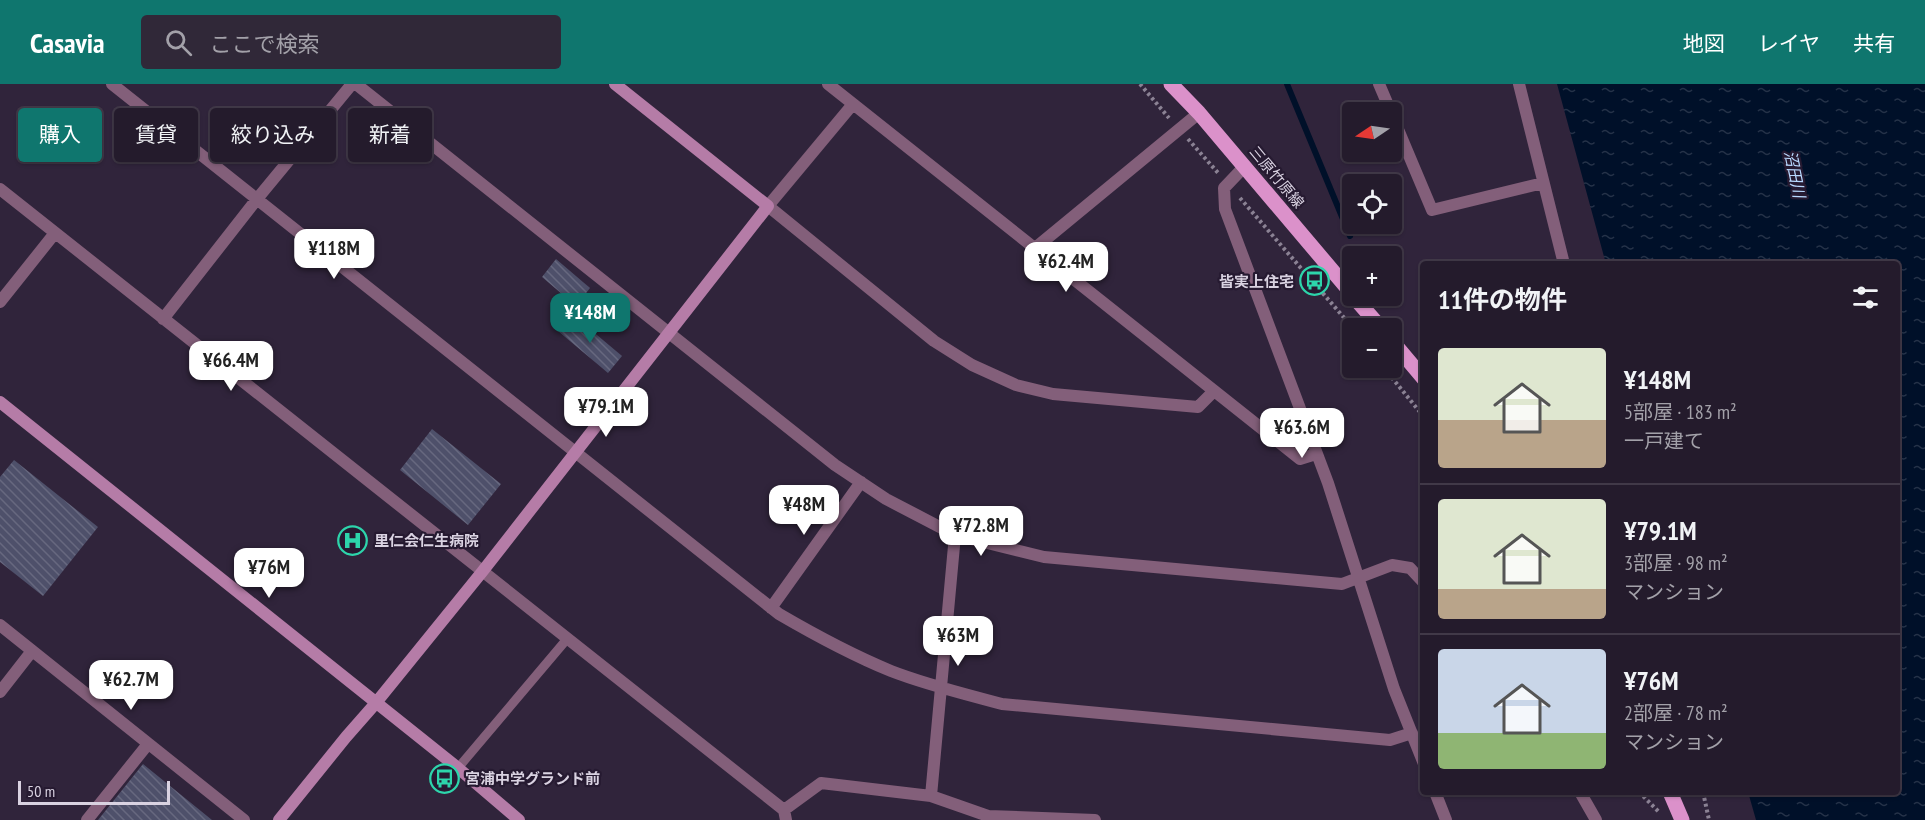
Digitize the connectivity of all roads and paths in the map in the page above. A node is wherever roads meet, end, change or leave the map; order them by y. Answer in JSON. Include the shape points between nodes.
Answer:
{"nodes":[{"id":1,"x":112,"y":84,"type":"edge"},
{"id":2,"x":354,"y":84,"type":"edge"},
{"id":3,"x":615,"y":84,"type":"edge"},
{"id":4,"x":828,"y":84,"type":"edge"},
{"id":5,"x":1140,"y":84,"type":"edge"},
{"id":6,"x":1172,"y":84,"type":"edge"},
{"id":7,"x":1379,"y":84,"type":"edge"},
{"id":8,"x":1519,"y":84,"type":"edge"},
{"id":9,"x":1386,"y":102,"type":"edge"},
{"id":10,"x":853,"y":104,"type":"junction"},
{"id":11,"x":1199,"y":113,"type":"junction"},
{"id":12,"x":1179,"y":129,"type":"junction"},
{"id":13,"x":1402,"y":140,"type":"edge"},
{"id":14,"x":1244,"y":167,"type":"junction"},
{"id":15,"x":1543,"y":183,"type":"junction"},
{"id":16,"x":1228,"y":184,"type":"junction"},
{"id":17,"x":0,"y":189,"type":"edge"},
{"id":18,"x":257,"y":200,"type":"junction"},
{"id":19,"x":768,"y":206,"type":"junction"},
{"id":20,"x":55,"y":233,"type":"junction"},
{"id":21,"x":1034,"y":249,"type":"junction"},
{"id":22,"x":1563,"y":261,"type":"edge"},
{"id":23,"x":1342,"y":282,"type":"edge"},
{"id":24,"x":0,"y":302,"type":"edge"},
{"id":25,"x":1362,"y":306,"type":"edge"},
{"id":26,"x":1344,"y":318,"type":"edge"},
{"id":27,"x":1373,"y":318,"type":"edge"},
{"id":28,"x":163,"y":319,"type":"junction"},
{"id":29,"x":670,"y":333,"type":"junction"},
{"id":30,"x":1402,"y":353,"type":"edge"},
{"id":31,"x":1420,"y":374,"type":"edge"},
{"id":32,"x":1392,"y":378,"type":"edge"},
{"id":33,"x":1214,"y":391,"type":"junction"},
{"id":34,"x":0,"y":402,"type":"edge"},
{"id":35,"x":1420,"y":412,"type":"edge"},
{"id":36,"x":576,"y":453,"type":"junction"},
{"id":37,"x":1316,"y":454,"type":"junction"},
{"id":38,"x":861,"y":482,"type":"junction"},
{"id":39,"x":954,"y":535,"type":"junction"},
{"id":40,"x":482,"y":572,"type":"junction"},
{"id":41,"x":1360,"y":578,"type":"junction"},
{"id":42,"x":1420,"y":579,"type":"edge"},
{"id":43,"x":771,"y":608,"type":"junction"},
{"id":44,"x":0,"y":625,"type":"edge"},
{"id":45,"x":567,"y":639,"type":"junction"},
{"id":46,"x":32,"y":651,"type":"junction"},
{"id":47,"x":941,"y":688,"type":"junction"},
{"id":48,"x":0,"y":692,"type":"edge"},
{"id":49,"x":375,"y":704,"type":"junction"},
{"id":50,"x":1412,"y":733,"type":"junction"},
{"id":51,"x":148,"y":744,"type":"junction"},
{"id":52,"x":1420,"y":754,"type":"edge"},
{"id":53,"x":458,"y":768,"type":"junction"},
{"id":54,"x":1436,"y":795,"type":"edge"},
{"id":55,"x":1582,"y":795,"type":"edge"},
{"id":56,"x":1642,"y":795,"type":"edge"},
{"id":57,"x":1671,"y":795,"type":"edge"},
{"id":58,"x":1704,"y":795,"type":"edge"},
{"id":59,"x":932,"y":796,"type":"junction"},
{"id":60,"x":785,"y":815,"type":"edge"},
{"id":61,"x":87,"y":820,"type":"edge"},
{"id":62,"x":244,"y":820,"type":"edge"},
{"id":63,"x":279,"y":820,"type":"edge"},
{"id":64,"x":519,"y":820,"type":"edge"},
{"id":65,"x":1095,"y":820,"type":"edge"},
{"id":66,"x":1446,"y":820,"type":"edge"},
{"id":67,"x":1596,"y":820,"type":"edge"},
{"id":68,"x":1663,"y":820,"type":"edge"},
{"id":69,"x":1682,"y":820,"type":"edge"},
{"id":70,"x":1709,"y":820,"type":"edge"}],
"edges":[{"from":1,"to":18,"type":"street"},
{"from":2,"to":18,"type":"street"},
{"from":2,"to":29,"type":"street"},
{"from":3,"to":19,"type":"street"},
{"from":4,"to":10,"type":"street"},
{"from":5,"to":12,"type":"path"},
{"from":6,"to":11,"type":"main road","name":"三原竹原線"},
{"from":7,"to":9,"type":"street"},
{"from":8,"to":15,"type":"street"},
{"from":10,"to":19,"type":"street"},
{"from":10,"to":21,"type":"street"},
{"from":11,"to":12,"type":"street"},
{"from":11,"to":14,"type":"main road","name":"三原竹原線"},
{"from":12,"to":16,"type":"path"},
{"from":12,"to":21,"type":"street"},
{"from":13,"to":15,"type":"street","via":[[1432,210]]},
{"from":14,"to":16,"type":"street"},
{"from":14,"to":23,"type":"main road","name":"三原竹原線"},
{"from":15,"to":22,"type":"street"},
{"from":16,"to":26,"type":"path"},
{"from":16,"to":37,"type":"street","via":[[1224,188],[1225,209]]},
{"from":17,"to":20,"type":"street"},
{"from":18,"to":28,"type":"street"},
{"from":18,"to":36,"type":"street"},
{"from":19,"to":29,"type":"street"},
{"from":19,"to":33,"type":"street","via":[[934,341],[972,365],[1016,385],[1053,394],[1198,407]]},
{"from":20,"to":24,"type":"street"},
{"from":20,"to":28,"type":"street"},
{"from":21,"to":33,"type":"street"},
{"from":25,"to":27,"type":"main road","name":"三原竹原線"},
{"from":28,"to":40,"type":"street"},
{"from":29,"to":36,"type":"street"},
{"from":29,"to":38,"type":"street"},
{"from":30,"to":31,"type":"main road"},
{"from":32,"to":35,"type":"path"},
{"from":33,"to":37,"type":"street","via":[[1300,459]]},
{"from":34,"to":49,"type":"street"},
{"from":36,"to":40,"type":"street"},
{"from":36,"to":43,"type":"street"},
{"from":37,"to":41,"type":"street"},
{"from":38,"to":39,"type":"street"},
{"from":38,"to":43,"type":"street"},
{"from":39,"to":41,"type":"street","via":[[1044,556],[1342,584]]},
{"from":39,"to":47,"type":"street"},
{"from":40,"to":45,"type":"street"},
{"from":40,"to":49,"type":"street"},
{"from":41,"to":42,"type":"street","via":[[1392,565],[1410,568]]},
{"from":41,"to":50,"type":"street"},
{"from":43,"to":47,"type":"street","via":[[834,645]]},
{"from":44,"to":46,"type":"street"},
{"from":45,"to":53,"type":"lane"},
{"from":45,"to":60,"type":"street"},
{"from":46,"to":48,"type":"street"},
{"from":46,"to":51,"type":"street"},
{"from":47,"to":50,"type":"street","via":[[1002,704],[1390,740]]},
{"from":47,"to":59,"type":"street"},
{"from":49,"to":53,"type":"street"},
{"from":49,"to":63,"type":"street"},
{"from":50,"to":52,"type":"street"},
{"from":51,"to":61,"type":"street"},
{"from":51,"to":62,"type":"street"},
{"from":53,"to":64,"type":"street"},
{"from":54,"to":66,"type":"street"},
{"from":55,"to":67,"type":"street"},
{"from":56,"to":68,"type":"path"},
{"from":57,"to":69,"type":"main road"},
{"from":58,"to":70,"type":"path"},
{"from":59,"to":60,"type":"street","via":[[821,783]]},
{"from":59,"to":65,"type":"street","via":[[988,816]]}]}
